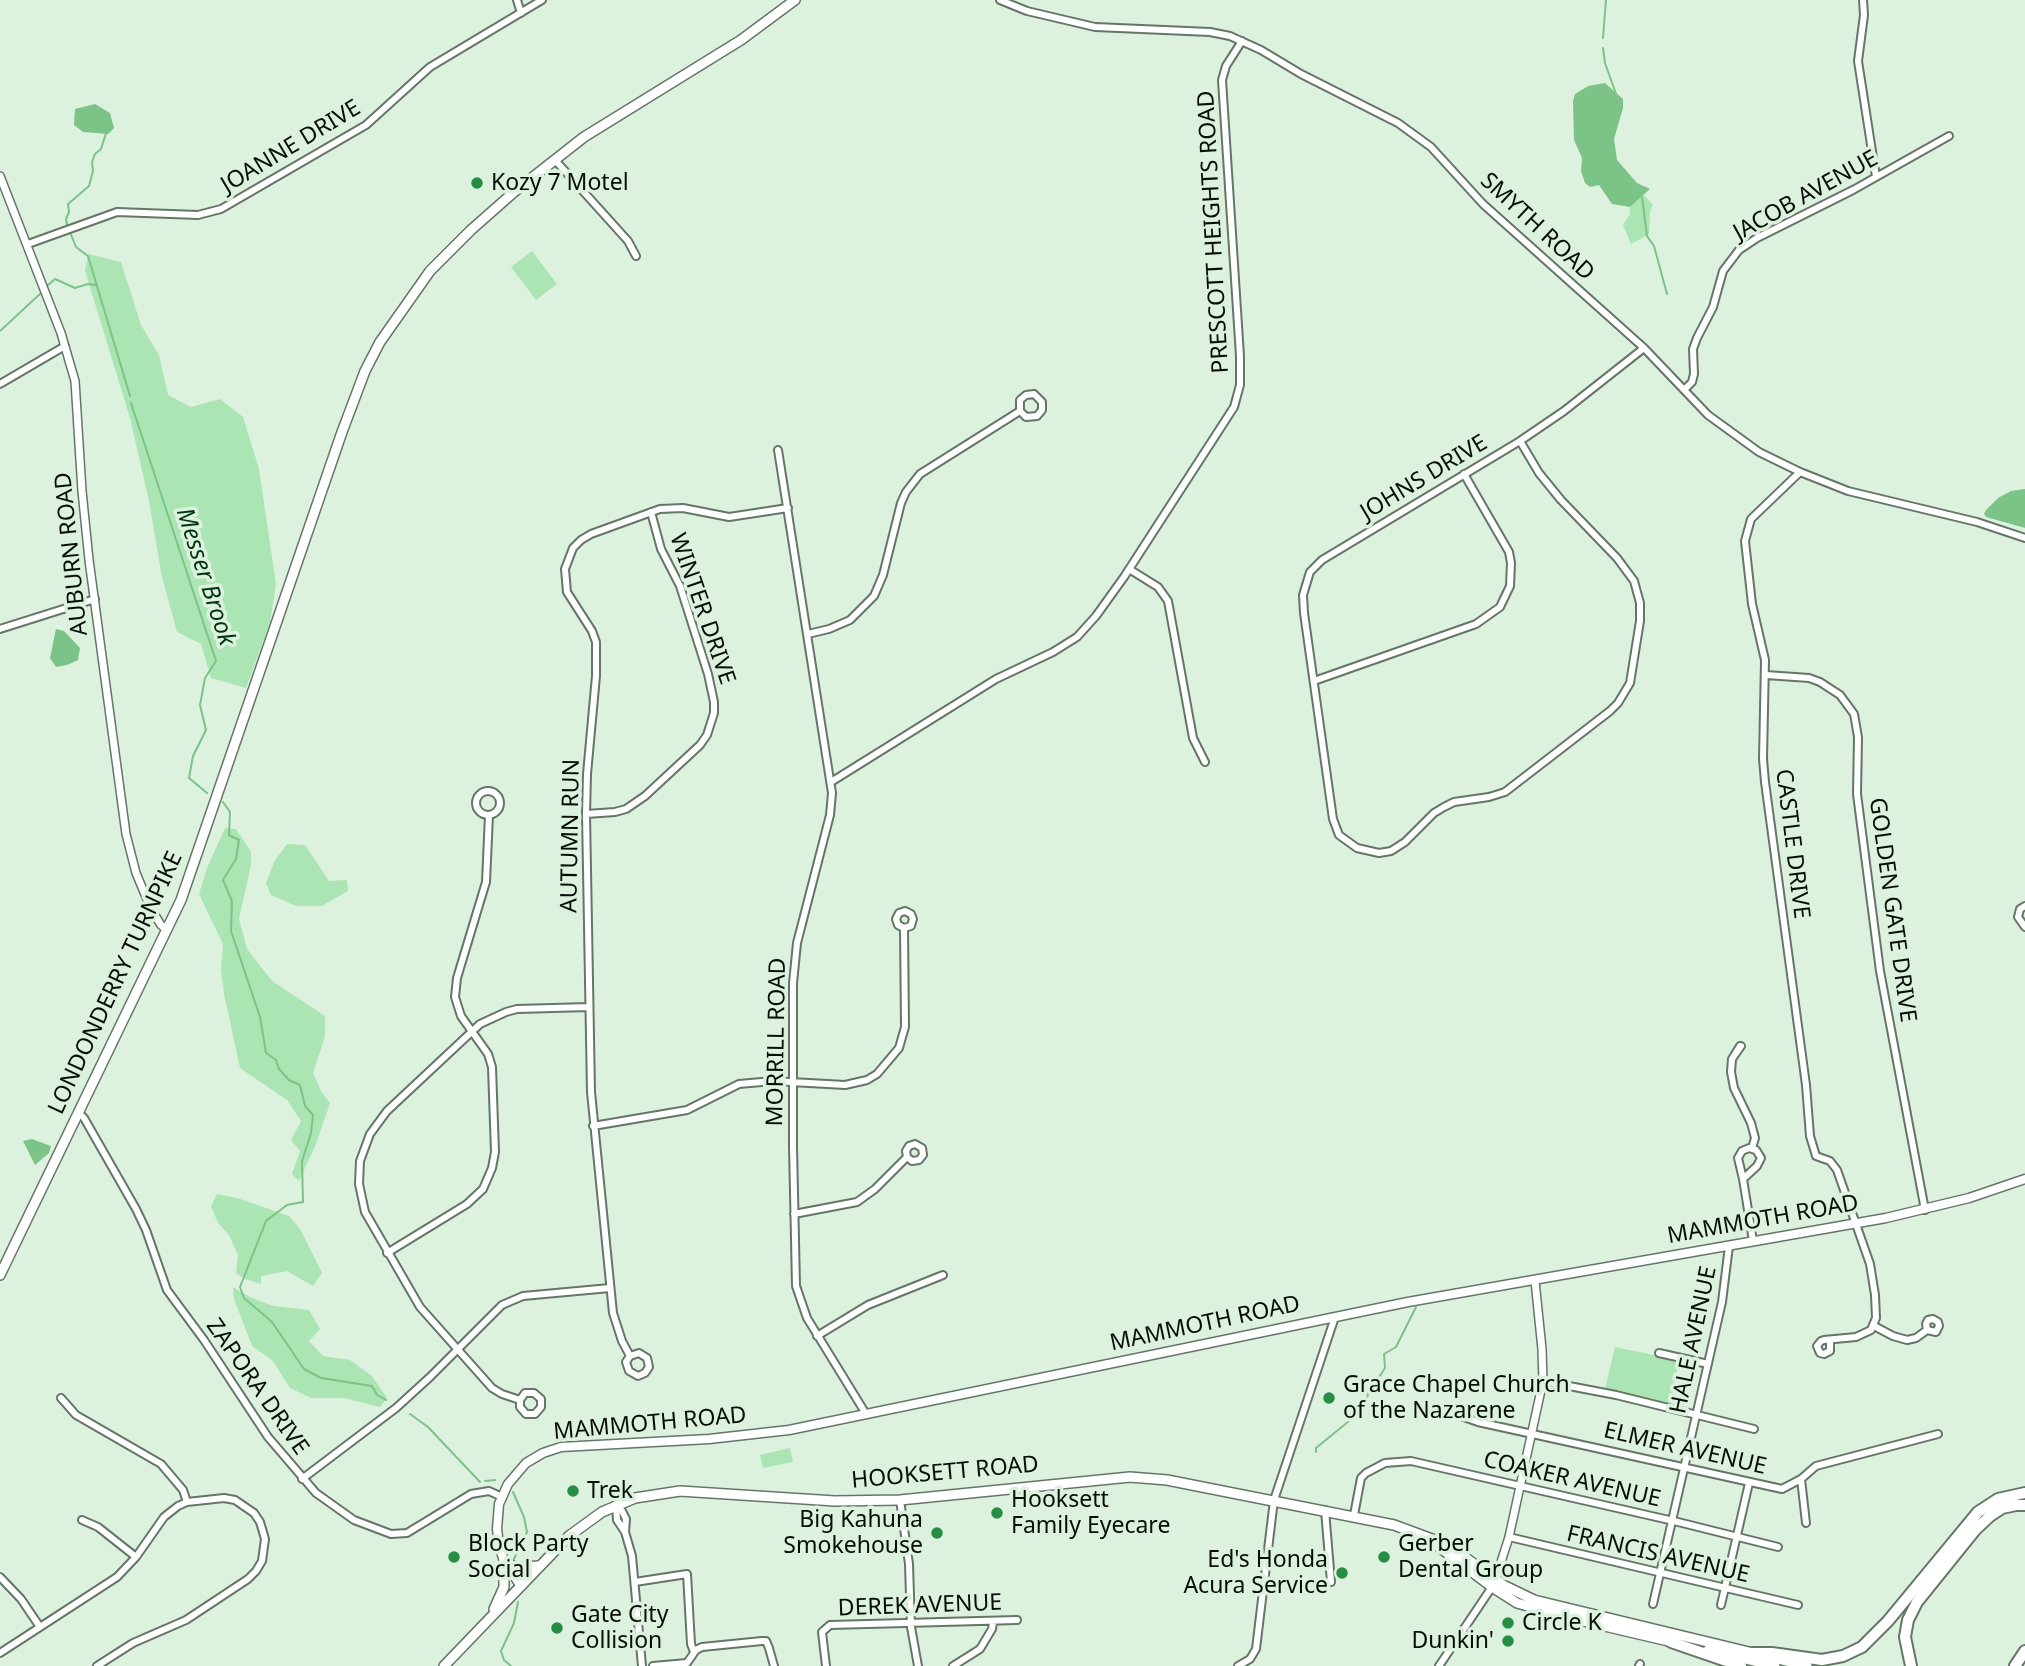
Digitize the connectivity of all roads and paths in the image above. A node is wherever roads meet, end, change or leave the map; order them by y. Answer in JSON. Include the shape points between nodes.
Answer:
{"nodes":[{"id":1,"x":517,"y":0,"type":"edge"},
{"id":2,"x":542,"y":0,"type":"edge"},
{"id":3,"x":795,"y":0,"type":"edge"},
{"id":4,"x":1000,"y":0,"type":"edge"},
{"id":5,"x":1863,"y":0,"type":"edge"},
{"id":6,"x":521,"y":13,"type":"junction"},
{"id":7,"x":1242,"y":41,"type":"junction"},
{"id":8,"x":1949,"y":136,"type":"dead end"},
{"id":9,"x":555,"y":160,"type":"junction"},
{"id":10,"x":0,"y":176,"type":"edge"},
{"id":11,"x":1876,"y":177,"type":"junction"},
{"id":12,"x":28,"y":244,"type":"junction"},
{"id":13,"x":636,"y":256,"type":"dead end"},
{"id":14,"x":65,"y":346,"type":"junction"},
{"id":15,"x":1644,"y":348,"type":"junction"},
{"id":16,"x":0,"y":384,"type":"edge"},
{"id":17,"x":1684,"y":390,"type":"junction"},
{"id":18,"x":1020,"y":411,"type":"dead end"},
{"id":19,"x":1520,"y":441,"type":"junction"},
{"id":20,"x":778,"y":450,"type":"dead end"},
{"id":21,"x":1800,"y":472,"type":"junction"},
{"id":22,"x":1464,"y":474,"type":"junction"},
{"id":23,"x":788,"y":508,"type":"junction"},
{"id":24,"x":651,"y":512,"type":"junction"},
{"id":25,"x":2025,"y":538,"type":"edge"},
{"id":26,"x":1129,"y":569,"type":"junction"},
{"id":27,"x":95,"y":599,"type":"junction"},
{"id":28,"x":0,"y":629,"type":"edge"},
{"id":29,"x":808,"y":634,"type":"junction"},
{"id":30,"x":1766,"y":676,"type":"junction"},
{"id":31,"x":1314,"y":681,"type":"junction"},
{"id":32,"x":1205,"y":761,"type":"dead end"},
{"id":33,"x":831,"y":782,"type":"junction"},
{"id":34,"x":586,"y":814,"type":"junction"},
{"id":35,"x":489,"y":815,"type":"dead end"},
{"id":36,"x":2025,"y":906,"type":"edge"},
{"id":37,"x":2025,"y":927,"type":"edge"},
{"id":38,"x":904,"y":928,"type":"dead end"},
{"id":39,"x":167,"y":930,"type":"junction"},
{"id":40,"x":589,"y":1007,"type":"junction"},
{"id":41,"x":473,"y":1031,"type":"junction"},
{"id":42,"x":1732,"y":1059,"type":"dead end"},
{"id":43,"x":793,"y":1083,"type":"junction"},
{"id":44,"x":78,"y":1112,"type":"junction"},
{"id":45,"x":593,"y":1126,"type":"junction"},
{"id":46,"x":1752,"y":1148,"type":"junction"},
{"id":47,"x":907,"y":1157,"type":"dead end"},
{"id":48,"x":1744,"y":1179,"type":"junction"},
{"id":49,"x":2025,"y":1179,"type":"edge"},
{"id":50,"x":1925,"y":1210,"type":"junction"},
{"id":51,"x":794,"y":1213,"type":"junction"},
{"id":52,"x":1856,"y":1224,"type":"junction"},
{"id":53,"x":1753,"y":1241,"type":"junction"},
{"id":54,"x":1729,"y":1246,"type":"junction"},
{"id":55,"x":387,"y":1252,"type":"junction"},
{"id":56,"x":0,"y":1275,"type":"edge"},
{"id":57,"x":943,"y":1275,"type":"dead end"},
{"id":58,"x":1535,"y":1281,"type":"junction"},
{"id":59,"x":610,"y":1288,"type":"junction"},
{"id":60,"x":1335,"y":1317,"type":"junction"},
{"id":61,"x":1874,"y":1326,"type":"junction"},
{"id":62,"x":1927,"y":1330,"type":"dead end"},
{"id":63,"x":817,"y":1336,"type":"junction"},
{"id":64,"x":1830,"y":1340,"type":"dead end"},
{"id":65,"x":457,"y":1350,"type":"junction"},
{"id":66,"x":1659,"y":1353,"type":"dead end"},
{"id":67,"x":630,"y":1356,"type":"dead end"},
{"id":68,"x":1708,"y":1364,"type":"junction"},
{"id":69,"x":1543,"y":1381,"type":"junction"},
{"id":70,"x":61,"y":1398,"type":"dead end"},
{"id":71,"x":520,"y":1400,"type":"dead end"},
{"id":72,"x":1438,"y":1408,"type":"dead end"},
{"id":73,"x":866,"y":1414,"type":"junction"},
{"id":74,"x":1696,"y":1415,"type":"junction"},
{"id":75,"x":1754,"y":1429,"type":"dead end"},
{"id":76,"x":1533,"y":1433,"type":"junction"},
{"id":77,"x":1938,"y":1434,"type":"dead end"},
{"id":78,"x":1685,"y":1468,"type":"junction"},
{"id":79,"x":302,"y":1479,"type":"junction"},
{"id":80,"x":1801,"y":1479,"type":"junction"},
{"id":81,"x":1749,"y":1483,"type":"junction"},
{"id":82,"x":1520,"y":1487,"type":"junction"},
{"id":83,"x":2025,"y":1493,"type":"edge"},
{"id":84,"x":502,"y":1497,"type":"junction"},
{"id":85,"x":900,"y":1500,"type":"junction"},
{"id":86,"x":1275,"y":1500,"type":"junction"},
{"id":87,"x":187,"y":1502,"type":"junction"},
{"id":88,"x":615,"y":1505,"type":"junction"},
{"id":89,"x":2025,"y":1505,"type":"edge"},
{"id":90,"x":1325,"y":1510,"type":"junction"},
{"id":91,"x":1354,"y":1515,"type":"junction"},
{"id":92,"x":82,"y":1520,"type":"dead end"},
{"id":93,"x":1674,"y":1520,"type":"junction"},
{"id":94,"x":1806,"y":1524,"type":"dead end"},
{"id":95,"x":1736,"y":1535,"type":"junction"},
{"id":96,"x":1510,"y":1537,"type":"junction"},
{"id":97,"x":1778,"y":1547,"type":"dead end"},
{"id":98,"x":136,"y":1558,"type":"junction"},
{"id":99,"x":504,"y":1561,"type":"junction"},
{"id":100,"x":538,"y":1566,"type":"junction"},
{"id":101,"x":1661,"y":1572,"type":"junction"},
{"id":102,"x":0,"y":1577,"type":"edge"},
{"id":103,"x":635,"y":1582,"type":"junction"},
{"id":104,"x":1331,"y":1582,"type":"dead end"},
{"id":105,"x":1494,"y":1584,"type":"junction"},
{"id":106,"x":520,"y":1585,"type":"junction"},
{"id":107,"x":1724,"y":1587,"type":"junction"},
{"id":108,"x":1653,"y":1604,"type":"dead end"},
{"id":109,"x":1721,"y":1605,"type":"dead end"},
{"id":110,"x":1798,"y":1605,"type":"dead end"},
{"id":111,"x":492,"y":1615,"type":"junction"},
{"id":112,"x":1017,"y":1620,"type":"dead end"},
{"id":113,"x":993,"y":1622,"type":"junction"},
{"id":114,"x":911,"y":1623,"type":"junction"},
{"id":115,"x":40,"y":1627,"type":"junction"},
{"id":116,"x":1671,"y":1642,"type":"junction"},
{"id":117,"x":2025,"y":1651,"type":"edge"},
{"id":118,"x":694,"y":1652,"type":"junction"},
{"id":119,"x":0,"y":1653,"type":"edge"},
{"id":120,"x":1752,"y":1653,"type":"junction"},
{"id":121,"x":2025,"y":1661,"type":"edge"},
{"id":122,"x":1442,"y":1665,"type":"edge"},
{"id":123,"x":97,"y":1666,"type":"edge"},
{"id":124,"x":444,"y":1666,"type":"edge"},
{"id":125,"x":642,"y":1666,"type":"edge"},
{"id":126,"x":653,"y":1666,"type":"edge"},
{"id":127,"x":774,"y":1666,"type":"edge"},
{"id":128,"x":827,"y":1666,"type":"edge"},
{"id":129,"x":918,"y":1666,"type":"edge"},
{"id":130,"x":953,"y":1666,"type":"edge"},
{"id":131,"x":1238,"y":1666,"type":"edge"},
{"id":132,"x":1741,"y":1666,"type":"edge"},
{"id":133,"x":1775,"y":1666,"type":"edge"},
{"id":134,"x":1807,"y":1666,"type":"edge"},
{"id":135,"x":1911,"y":1666,"type":"edge"},
{"id":136,"x":2015,"y":1666,"type":"edge"},
{"id":137,"x":2021,"y":1666,"type":"edge"}],
"edges":[{"from":1,"to":6,"type":"street"},
{"from":2,"to":6,"type":"street","name":"JOANNE DRIVE"},
{"from":3,"to":9,"type":"main road","name":"LONDONDERRY TURNPIKE"},
{"from":4,"to":7,"type":"street","name":"SMYTH ROAD","via":[[1095,27],[1210,32]]},
{"from":5,"to":11,"type":"street","via":[[1858,61]]},
{"from":6,"to":12,"type":"street","name":"JOANNE DRIVE","via":[[430,67],[366,125],[220,209],[198,215],[117,212]]},
{"from":7,"to":15,"type":"street","name":"SMYTH ROAD","via":[[1413,132],[1502,223]]},
{"from":7,"to":26,"type":"street","name":"PRESCOTT HEIGHTS ROAD","via":[[1222,80],[1239,396]]},
{"from":8,"to":11,"type":"street","name":"JACOB AVENUE"},
{"from":9,"to":13,"type":"street","via":[[628,241]]},
{"from":9,"to":39,"type":"main road","name":"LONDONDERRY TURNPIKE","via":[[442,258],[401,309],[372,357],[342,432],[188,883]]},
{"from":10,"to":12,"type":"street","name":"AUBURN ROAD"},
{"from":11,"to":17,"type":"street","name":"JACOB AVENUE","via":[[1739,250],[1723,271],[1713,307],[1696,338],[1694,374]]},
{"from":12,"to":14,"type":"street","name":"AUBURN ROAD"},
{"from":14,"to":16,"type":"street"},
{"from":14,"to":27,"type":"street","name":"AUBURN ROAD","via":[[77,393],[82,491]]},
{"from":15,"to":17,"type":"street","name":"SMYTH ROAD"},
{"from":15,"to":19,"type":"street","name":"JOHNS DRIVE"},
{"from":17,"to":21,"type":"street","name":"SMYTH ROAD","via":[[1726,429]]},
{"from":18,"to":29,"type":"street","via":[[920,474],[901,503],[883,575],[867,606],[850,620]]},
{"from":19,"to":22,"type":"street","name":"JOHNS DRIVE"},
{"from":19,"to":31,"type":"street","name":"JOHNS DRIVE","via":[[1539,473],[1634,581],[1640,603],[1639,628],[1632,678],[1618,703],[1505,792],[1454,802],[1396,848],[1380,853],[1357,848],[1336,830]]},
{"from":20,"to":23,"type":"street","name":"MORRILL ROAD"},
{"from":21,"to":25,"type":"street","name":"SMYTH ROAD","via":[[1848,491]]},
{"from":21,"to":30,"type":"street","name":"CASTLE DRIVE","via":[[1759,510],[1747,530],[1747,570]]},
{"from":22,"to":31,"type":"street","name":"JOHNS DRIVE","via":[[1322,560],[1310,572],[1303,595]]},
{"from":22,"to":31,"type":"street","via":[[1509,552],[1510,586],[1500,607],[1476,624]]},
{"from":23,"to":24,"type":"street","name":"AUTUMN RUN","via":[[729,517],[671,508]]},
{"from":23,"to":29,"type":"street","name":"MORRILL ROAD"},
{"from":24,"to":34,"type":"street","name":"AUTUMN RUN","via":[[581,540],[565,569],[567,592],[596,642]]},
{"from":24,"to":34,"type":"street","name":"WINTER DRIVE","via":[[712,685],[712,725],[700,745],[645,796],[626,809]]},
{"from":26,"to":32,"type":"street","via":[[1158,587],[1168,601],[1193,738]]},
{"from":26,"to":33,"type":"street","name":"PRESCOTT HEIGHTS ROAD","via":[[1068,644],[996,679]]},
{"from":27,"to":28,"type":"street"},
{"from":27,"to":39,"type":"street","name":"AUBURN ROAD","via":[[126,834],[151,909]]},
{"from":29,"to":33,"type":"street","name":"MORRILL ROAD"},
{"from":30,"to":50,"type":"street","name":"GOLDEN GATE DRIVE","via":[[1820,682],[1840,695],[1854,714],[1857,794],[1880,971]]},
{"from":30,"to":52,"type":"street","name":"CASTLE DRIVE","via":[[1765,782],[1810,1136],[1816,1156],[1829,1160],[1837,1170]]},
{"from":33,"to":43,"type":"street","name":"MORRILL ROAD","via":[[830,815],[794,960]]},
{"from":34,"to":40,"type":"street","name":"AUTUMN RUN"},
{"from":35,"to":41,"type":"street","via":[[486,882],[455,990],[457,1007]]},
{"from":36,"to":37,"type":"street","via":[[2018,917]]},
{"from":38,"to":43,"type":"street","via":[[905,1027],[892,1058],[877,1074],[856,1083]]},
{"from":39,"to":44,"type":"main road","name":"LONDONDERRY TURNPIKE"},
{"from":40,"to":41,"type":"street","via":[[517,1009],[490,1018]]},
{"from":40,"to":45,"type":"street","name":"AUTUMN RUN"},
{"from":41,"to":55,"type":"street","via":[[387,1111],[363,1150],[361,1201]]},
{"from":41,"to":55,"type":"street","via":[[488,1054],[493,1075],[495,1152],[489,1175],[467,1204]]},
{"from":42,"to":46,"type":"street","via":[[1734,1088],[1755,1138]]},
{"from":43,"to":45,"type":"street","via":[[738,1084],[687,1110]]},
{"from":43,"to":51,"type":"street","name":"MORRILL ROAD"},
{"from":44,"to":56,"type":"main road","name":"LONDONDERRY TURNPIKE"},
{"from":44,"to":79,"type":"street","name":"ZAPORA DRIVE","via":[[136,1209],[167,1290]]},
{"from":45,"to":59,"type":"street","name":"AUTUMN RUN"},
{"from":46,"to":48,"type":"street","via":[[1740,1153]]},
{"from":46,"to":48,"type":"street","via":[[1760,1161]]},
{"from":47,"to":51,"type":"street","via":[[857,1202]]},
{"from":48,"to":53,"type":"street"},
{"from":49,"to":50,"type":"main road","name":"MAMMOTH ROAD"},
{"from":50,"to":52,"type":"main road","name":"MAMMOTH ROAD"},
{"from":51,"to":63,"type":"street","name":"MORRILL ROAD","via":[[796,1286]]},
{"from":52,"to":53,"type":"main road","name":"MAMMOTH ROAD"},
{"from":52,"to":61,"type":"street","name":"CASTLE DRIVE","via":[[1873,1279]]},
{"from":53,"to":54,"type":"main road","name":"MAMMOTH ROAD"},
{"from":54,"to":58,"type":"main road","name":"MAMMOTH ROAD"},
{"from":54,"to":68,"type":"street","name":"HALE AVENUE"},
{"from":55,"to":65,"type":"street","via":[[419,1307]]},
{"from":57,"to":63,"type":"street","via":[[868,1305]]},
{"from":58,"to":60,"type":"main road","name":"MAMMOTH ROAD"},
{"from":58,"to":69,"type":"street"},
{"from":59,"to":65,"type":"street","via":[[512,1299]]},
{"from":59,"to":67,"type":"street","name":"AUTUMN RUN","via":[[615,1324]]},
{"from":60,"to":73,"type":"main road","name":"MAMMOTH ROAD"},
{"from":60,"to":86,"type":"street"},
{"from":61,"to":62,"type":"street","via":[[1907,1340]]},
{"from":61,"to":64,"type":"street","via":[[1860,1336]]},
{"from":63,"to":73,"type":"street","name":"MORRILL ROAD"},
{"from":65,"to":71,"type":"street","via":[[492,1388]]},
{"from":65,"to":79,"type":"street","via":[[396,1408]]},
{"from":66,"to":68,"type":"street"},
{"from":68,"to":74,"type":"street","name":"HALE AVENUE"},
{"from":69,"to":74,"type":"street"},
{"from":69,"to":76,"type":"street"},
{"from":70,"to":87,"type":"street","via":[[76,1415],[161,1464]]},
{"from":72,"to":76,"type":"street","name":"ELMER AVENUE"},
{"from":73,"to":84,"type":"main road","name":"MAMMOTH ROAD","via":[[755,1435],[561,1447],[526,1463]]},
{"from":74,"to":75,"type":"street"},
{"from":74,"to":78,"type":"street","name":"HALE AVENUE"},
{"from":76,"to":78,"type":"street","name":"ELMER AVENUE"},
{"from":76,"to":82,"type":"street"},
{"from":77,"to":80,"type":"street","name":"ELMER AVENUE","via":[[1826,1463]]},
{"from":78,"to":81,"type":"street","name":"ELMER AVENUE"},
{"from":78,"to":93,"type":"street","name":"HALE AVENUE"},
{"from":79,"to":84,"type":"street","name":"ZAPORA DRIVE","via":[[354,1520],[391,1534],[407,1533],[471,1494],[489,1491]]},
{"from":80,"to":81,"type":"street","name":"ELMER AVENUE","via":[[1782,1489]]},
{"from":80,"to":94,"type":"street"},
{"from":81,"to":95,"type":"street"},
{"from":82,"to":91,"type":"street","name":"COAKER AVENUE","via":[[1411,1461],[1385,1463],[1361,1478]]},
{"from":82,"to":93,"type":"street","name":"COAKER AVENUE"},
{"from":82,"to":96,"type":"street"},
{"from":83,"to":120,"type":"highway","via":[[1998,1499],[1978,1512],[1862,1647],[1822,1661]]},
{"from":84,"to":99,"type":"main road","name":"MAMMOTH ROAD","via":[[496,1529]]},
{"from":85,"to":86,"type":"main road","name":"HOOKSETT ROAD","via":[[1130,1477]]},
{"from":85,"to":88,"type":"main road","name":"HOOKSETT ROAD","via":[[835,1502],[680,1491]]},
{"from":85,"to":114,"type":"street"},
{"from":86,"to":90,"type":"main road","name":"HOOKSETT ROAD"},
{"from":86,"to":131,"type":"street","via":[[1256,1649]]},
{"from":87,"to":98,"type":"street","via":[[164,1517]]},
{"from":87,"to":123,"type":"street","via":[[224,1498],[246,1505],[264,1533],[262,1561],[248,1579],[186,1620],[133,1643]]},
{"from":88,"to":100,"type":"main road","name":"HOOKSETT ROAD","via":[[577,1528]]},
{"from":88,"to":103,"type":"street","via":[[632,1556]]},
{"from":89,"to":135,"type":"highway","via":[[2002,1508],[1990,1516],[1917,1602],[1906,1628]]},
{"from":90,"to":91,"type":"main road","name":"HOOKSETT ROAD"},
{"from":90,"to":104,"type":"street"},
{"from":91,"to":105,"type":"main road","name":"HOOKSETT ROAD","via":[[1426,1537]]},
{"from":92,"to":98,"type":"street"},
{"from":93,"to":95,"type":"street","name":"COAKER AVENUE"},
{"from":93,"to":101,"type":"street","name":"HALE AVENUE"},
{"from":95,"to":97,"type":"street","name":"COAKER AVENUE"},
{"from":95,"to":107,"type":"street"},
{"from":96,"to":101,"type":"street","name":"FRANCIS AVENUE"},
{"from":96,"to":105,"type":"street"},
{"from":98,"to":115,"type":"street","via":[[117,1577]]},
{"from":99,"to":100,"type":"main road","via":[[516,1568]]},
{"from":99,"to":106,"type":"main road","name":"MAMMOTH ROAD"},
{"from":99,"to":111,"type":"main road","via":[[504,1587]]},
{"from":100,"to":106,"type":"main road","name":"HOOKSETT ROAD"},
{"from":101,"to":107,"type":"street","name":"FRANCIS AVENUE"},
{"from":101,"to":108,"type":"street","name":"HALE AVENUE"},
{"from":102,"to":115,"type":"street"},
{"from":103,"to":118,"type":"street","via":[[687,1574]]},
{"from":103,"to":125,"type":"street"},
{"from":105,"to":116,"type":"main road","name":"HOOKSETT ROAD","via":[[1509,1599],[1537,1610]]},
{"from":105,"to":120,"type":"main road","name":"HOOKSETT ROAD","via":[[1534,1600]]},
{"from":105,"to":122,"type":"street"},
{"from":106,"to":111,"type":"main road","name":"HOOKSETT ROAD"},
{"from":107,"to":109,"type":"street"},
{"from":107,"to":110,"type":"street","name":"FRANCIS AVENUE"},
{"from":111,"to":124,"type":"main road","name":"HOOKSETT ROAD"},
{"from":112,"to":113,"type":"street","name":"DEREK AVENUE"},
{"from":113,"to":114,"type":"street","name":"DEREK AVENUE"},
{"from":113,"to":130,"type":"street","via":[[980,1649]]},
{"from":114,"to":128,"type":"street","name":"DEREK AVENUE","via":[[825,1627],[821,1638]]},
{"from":114,"to":129,"type":"street"},
{"from":115,"to":119,"type":"street"},
{"from":116,"to":132,"type":"highway"},
{"from":116,"to":133,"type":"main road","name":"HOOKSETT ROAD"},
{"from":117,"to":136,"type":"highway"},
{"from":118,"to":126,"type":"street","via":[[687,1662]]},
{"from":118,"to":127,"type":"street","via":[[713,1645],[766,1641]]},
{"from":120,"to":134,"type":"main road","name":"HOOKSETT ROAD"},
{"from":121,"to":137,"type":"highway"}]}
